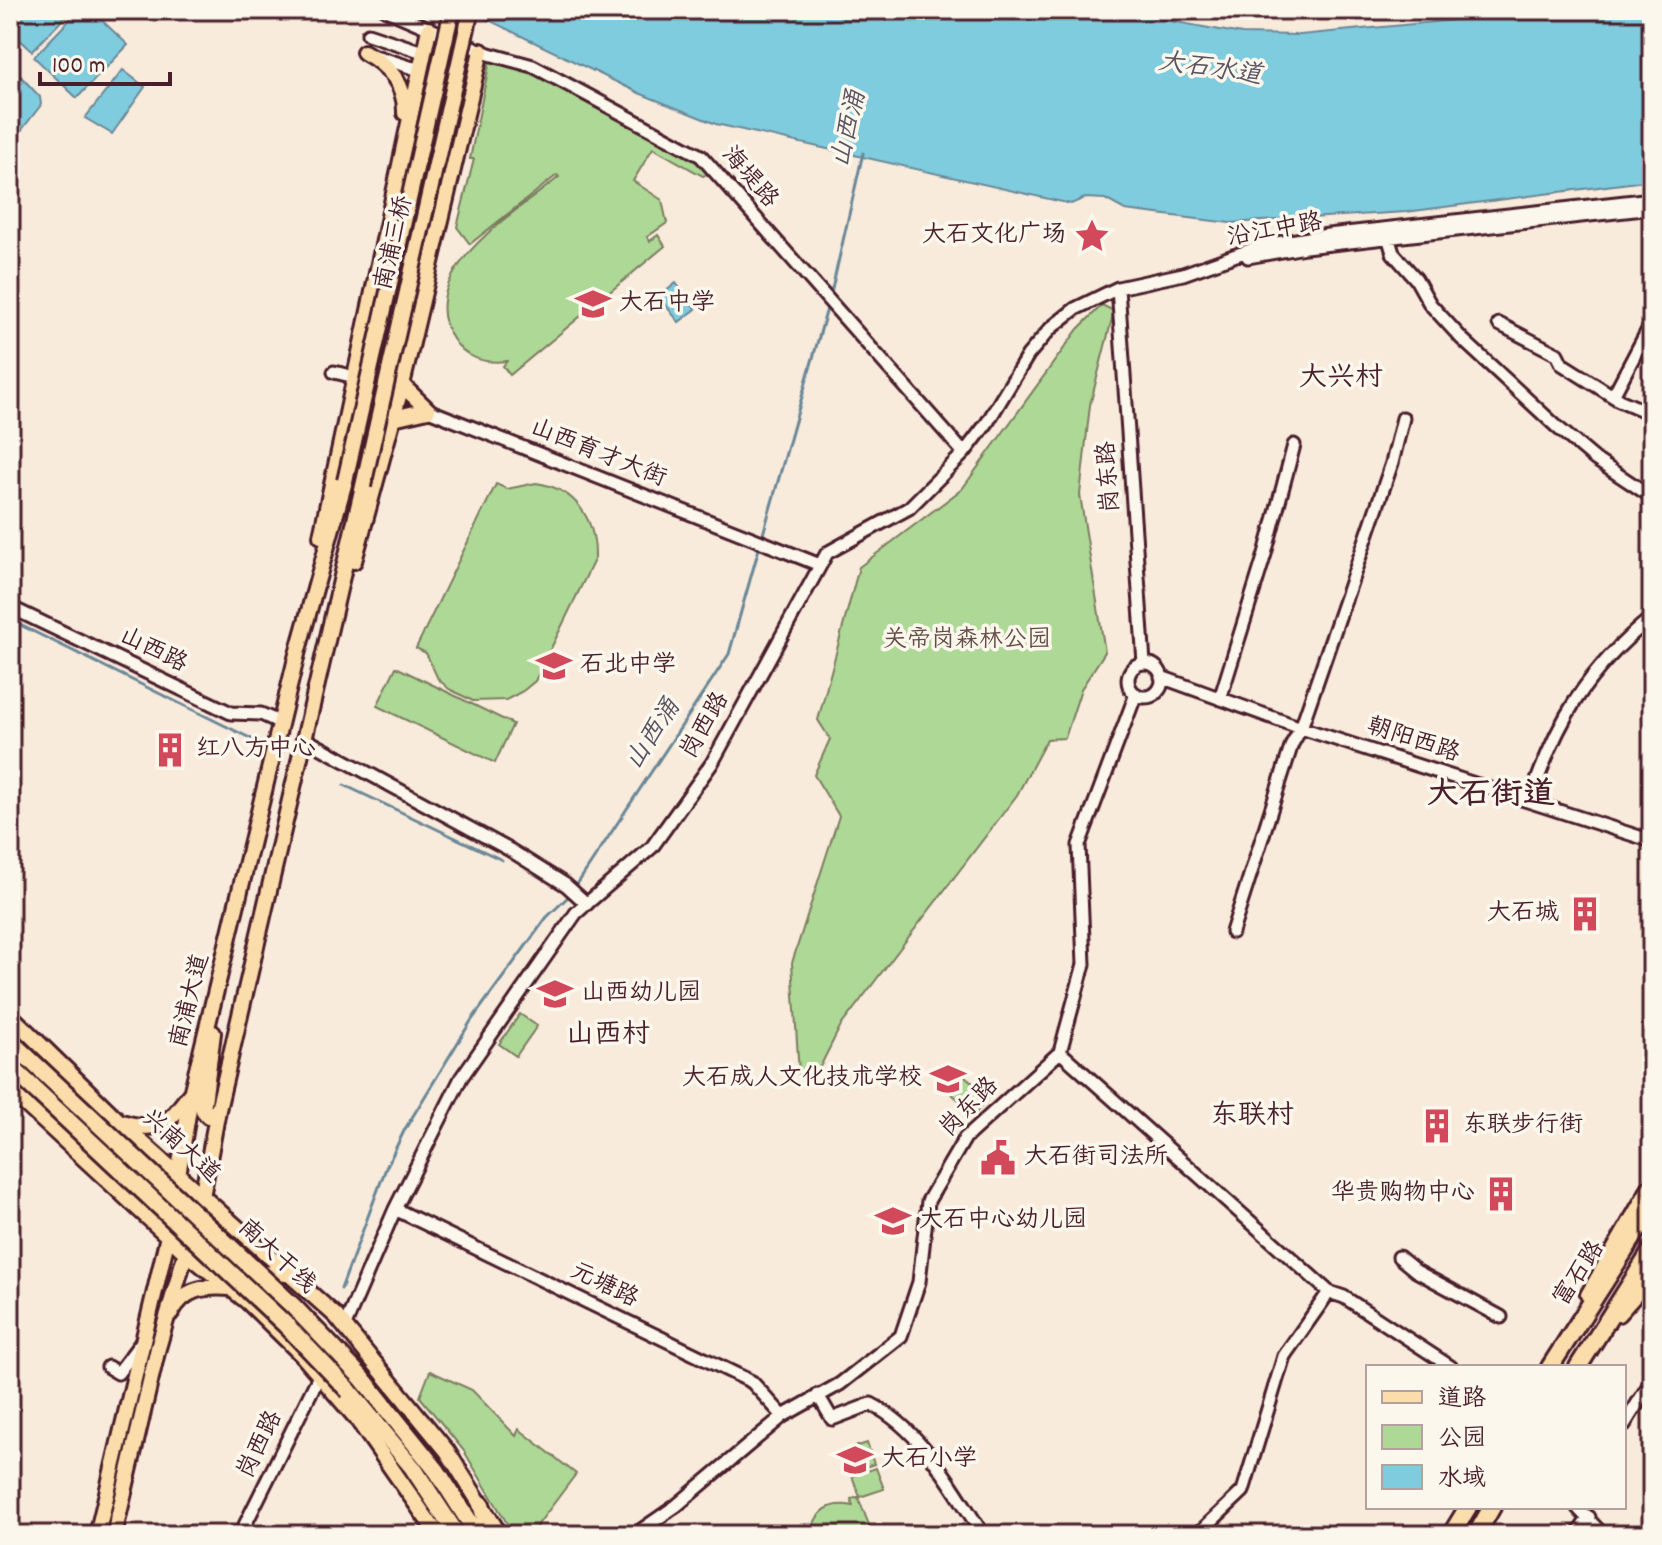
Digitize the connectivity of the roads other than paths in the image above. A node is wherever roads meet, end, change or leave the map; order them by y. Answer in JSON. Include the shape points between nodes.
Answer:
{"nodes":[{"id":1,"x":386,"y":10,"type":"edge"},
{"id":2,"x":452,"y":10,"type":"edge"},
{"id":3,"x":471,"y":10,"type":"edge"},
{"id":4,"x":429,"y":29,"type":"junction"},
{"id":5,"x":368,"y":34,"type":"dead end"},
{"id":6,"x":481,"y":51,"type":"junction"},
{"id":7,"x":364,"y":52,"type":"joint"},
{"id":8,"x":422,"y":61,"type":"junction"},
{"id":9,"x":474,"y":81,"type":"junction"},
{"id":10,"x":402,"y":146,"type":"junction"},
{"id":11,"x":399,"y":164,"type":"junction"},
{"id":12,"x":451,"y":179,"type":"junction"},
{"id":13,"x":1652,"y":199,"type":"edge"},
{"id":14,"x":1652,"y":208,"type":"edge"},
{"id":15,"x":1387,"y":233,"type":"junction"},
{"id":16,"x":1209,"y":265,"type":"joint"},
{"id":17,"x":1118,"y":288,"type":"junction"},
{"id":18,"x":1652,"y":322,"type":"edge"},
{"id":19,"x":1499,"y":324,"type":"dead end"},
{"id":20,"x":334,"y":372,"type":"dead end"},
{"id":21,"x":355,"y":377,"type":"junction"},
{"id":22,"x":402,"y":385,"type":"junction"},
{"id":23,"x":1613,"y":396,"type":"junction"},
{"id":24,"x":428,"y":410,"type":"junction"},
{"id":25,"x":1652,"y":414,"type":"edge"},
{"id":26,"x":393,"y":418,"type":"junction"},
{"id":27,"x":1403,"y":418,"type":"dead end"},
{"id":28,"x":1294,"y":445,"type":"dead end"},
{"id":29,"x":964,"y":453,"type":"junction"},
{"id":30,"x":345,"y":481,"type":"joint"},
{"id":31,"x":363,"y":486,"type":"joint"},
{"id":32,"x":1652,"y":497,"type":"edge"},
{"id":33,"x":820,"y":565,"type":"junction"},
{"id":34,"x":10,"y":607,"type":"edge"},
{"id":35,"x":1652,"y":617,"type":"edge"},
{"id":36,"x":297,"y":654,"type":"junction"},
{"id":37,"x":1144,"y":663,"type":"junction"},
{"id":38,"x":320,"y":668,"type":"junction"},
{"id":39,"x":1161,"y":677,"type":"junction"},
{"id":40,"x":1136,"y":694,"type":"junction"},
{"id":41,"x":1220,"y":699,"type":"junction"},
{"id":42,"x":281,"y":723,"type":"junction"},
{"id":43,"x":1301,"y":728,"type":"junction"},
{"id":44,"x":303,"y":738,"type":"junction"},
{"id":45,"x":1530,"y":801,"type":"junction"},
{"id":46,"x":1652,"y":841,"type":"edge"},
{"id":47,"x":582,"y":899,"type":"junction"},
{"id":48,"x":1232,"y":932,"type":"dead end"},
{"id":49,"x":215,"y":1001,"type":"junction"},
{"id":50,"x":10,"y":1015,"type":"edge"},
{"id":51,"x":10,"y":1041,"type":"edge"},
{"id":52,"x":1060,"y":1052,"type":"junction"},
{"id":53,"x":10,"y":1066,"type":"edge"},
{"id":54,"x":10,"y":1090,"type":"edge"},
{"id":55,"x":192,"y":1090,"type":"junction"},
{"id":56,"x":218,"y":1110,"type":"junction"},
{"id":57,"x":113,"y":1116,"type":"junction"},
{"id":58,"x":75,"y":1151,"type":"junction"},
{"id":59,"x":178,"y":1175,"type":"junction"},
{"id":60,"x":1652,"y":1184,"type":"edge"},
{"id":61,"x":202,"y":1197,"type":"junction"},
{"id":62,"x":1652,"y":1208,"type":"edge"},
{"id":63,"x":395,"y":1209,"type":"junction"},
{"id":64,"x":168,"y":1236,"type":"junction"},
{"id":65,"x":1652,"y":1250,"type":"edge"},
{"id":66,"x":184,"y":1251,"type":"junction"},
{"id":67,"x":1399,"y":1257,"type":"dead end"},
{"id":68,"x":292,"y":1275,"type":"junction"},
{"id":69,"x":1652,"y":1276,"type":"edge"},
{"id":70,"x":231,"y":1288,"type":"junction"},
{"id":71,"x":1329,"y":1292,"type":"junction"},
{"id":72,"x":248,"y":1302,"type":"junction"},
{"id":73,"x":336,"y":1315,"type":"junction"},
{"id":74,"x":1501,"y":1317,"type":"dead end"},
{"id":75,"x":1575,"y":1324,"type":"junction"},
{"id":76,"x":1599,"y":1335,"type":"junction"},
{"id":77,"x":141,"y":1343,"type":"junction"},
{"id":78,"x":158,"y":1348,"type":"junction"},
{"id":79,"x":312,"y":1365,"type":"junction"},
{"id":80,"x":1448,"y":1365,"type":"edge"},
{"id":81,"x":1551,"y":1365,"type":"edge"},
{"id":82,"x":1579,"y":1365,"type":"edge"},
{"id":83,"x":108,"y":1367,"type":"dead end"},
{"id":84,"x":1652,"y":1380,"type":"edge"},
{"id":85,"x":818,"y":1395,"type":"junction"},
{"id":86,"x":783,"y":1416,"type":"junction"},
{"id":87,"x":1626,"y":1422,"type":"edge"},
{"id":88,"x":481,"y":1504,"type":"junction"},
{"id":89,"x":1467,"y":1509,"type":"edge"},
{"id":90,"x":1491,"y":1509,"type":"edge"},
{"id":91,"x":1579,"y":1509,"type":"edge"},
{"id":92,"x":1589,"y":1517,"type":"junction"},
{"id":93,"x":438,"y":1533,"type":"edge"},
{"id":94,"x":97,"y":1535,"type":"edge"},
{"id":95,"x":114,"y":1535,"type":"edge"},
{"id":96,"x":240,"y":1535,"type":"edge"},
{"id":97,"x":457,"y":1535,"type":"edge"},
{"id":98,"x":478,"y":1535,"type":"edge"},
{"id":99,"x":490,"y":1535,"type":"edge"},
{"id":100,"x":500,"y":1535,"type":"edge"},
{"id":101,"x":634,"y":1535,"type":"edge"},
{"id":102,"x":991,"y":1535,"type":"edge"},
{"id":103,"x":1197,"y":1535,"type":"edge"},
{"id":104,"x":1451,"y":1535,"type":"edge"},
{"id":105,"x":1476,"y":1535,"type":"edge"},
{"id":106,"x":1577,"y":1535,"type":"edge"},
{"id":107,"x":1603,"y":1535,"type":"edge"}],
"edges":[{"from":1,"to":4,"type":"street","name":"海堤路"},
{"from":2,"to":30,"type":"main road","name":"南浦三桥","bridge":true},
{"from":3,"to":31,"type":"main road","name":"南浦三桥","bridge":true},
{"from":4,"to":6,"type":"street","name":"海堤路"},
{"from":4,"to":8,"type":"main road"},
{"from":5,"to":8,"type":"street"},
{"from":6,"to":9,"type":"main road"},
{"from":6,"to":29,"type":"street","name":"海堤路","via":[[533,66],[701,156]]},
{"from":7,"to":8,"type":"street","via":[[413,68]]},
{"from":7,"to":10,"type":"main road","via":[[380,61],[402,88]]},
{"from":8,"to":9,"type":"main road","via":[[445,52],[465,62]]},
{"from":8,"to":10,"type":"main road"},
{"from":9,"to":12,"type":"main road"},
{"from":10,"to":11,"type":"main road"},
{"from":11,"to":12,"type":"main road","via":[[420,163]]},
{"from":11,"to":21,"type":"main road"},
{"from":12,"to":22,"type":"main road"},
{"from":13,"to":15,"type":"street","name":"沿江中路"},
{"from":14,"to":15,"type":"street","name":"沿江中路"},
{"from":15,"to":16,"type":"street","name":"沿江中路"},
{"from":15,"to":32,"type":"street","via":[[1393,253],[1462,339],[1586,452]]},
{"from":16,"to":17,"type":"street","name":"岗西路"},
{"from":17,"to":29,"type":"street","name":"岗西路","via":[[1075,309],[1039,341]]},
{"from":17,"to":37,"type":"street","name":"岗东路"},
{"from":18,"to":23,"type":"street"},
{"from":19,"to":23,"type":"street","via":[[1557,354],[1562,364]]},
{"from":20,"to":21,"type":"street"},
{"from":21,"to":36,"type":"main road"},
{"from":22,"to":24,"type":"main road"},
{"from":22,"to":26,"type":"main road"},
{"from":23,"to":25,"type":"street"},
{"from":24,"to":26,"type":"main road"},
{"from":24,"to":33,"type":"street","name":"山西育才大街"},
{"from":26,"to":38,"type":"main road"},
{"from":27,"to":43,"type":"street"},
{"from":28,"to":41,"type":"street"},
{"from":29,"to":33,"type":"street","name":"岗西路","via":[[909,508],[827,553]]},
{"from":30,"to":36,"type":"main road","name":"南浦大道"},
{"from":31,"to":38,"type":"main road","name":"南浦大道"},
{"from":33,"to":47,"type":"street","name":"岗西路","via":[[712,763],[652,847]]},
{"from":34,"to":42,"type":"street","name":"山西路","via":[[231,713],[261,714]]},
{"from":35,"to":45,"type":"street","via":[[1565,712]]},
{"from":36,"to":42,"type":"main road","name":"南浦大道"},
{"from":37,"to":39,"type":"street"},
{"from":37,"to":40,"type":"street","via":[[1129,674]]},
{"from":38,"to":44,"type":"main road","name":"南浦大道"},
{"from":39,"to":40,"type":"street","via":[[1161,686],[1152,695]]},
{"from":39,"to":41,"type":"street","name":"朝阳西路"},
{"from":40,"to":52,"type":"street","via":[[1079,845],[1084,964]]},
{"from":41,"to":43,"type":"street","name":"朝阳西路"},
{"from":42,"to":49,"type":"main road","name":"南浦大道"},
{"from":43,"to":45,"type":"street","name":"朝阳西路"},
{"from":43,"to":48,"type":"street"},
{"from":44,"to":47,"type":"street","via":[[510,850]]},
{"from":44,"to":56,"type":"main road","name":"南浦大道"},
{"from":45,"to":46,"type":"street","name":"朝阳西路"},
{"from":47,"to":63,"type":"street","name":"岗西路","via":[[461,1078]]},
{"from":49,"to":55,"type":"main road","name":"南浦大道"},
{"from":49,"to":56,"type":"main road","via":[[203,1110],[208,1116]]},
{"from":50,"to":57,"type":"main road","name":"兴南大道"},
{"from":51,"to":98,"type":"highway","name":"南大干线","bridge":true,"via":[[293,1306],[362,1378],[437,1471]]},
{"from":52,"to":71,"type":"street"},
{"from":52,"to":85,"type":"street","name":"岗东路","via":[[965,1138],[928,1201],[919,1282],[901,1336]]},
{"from":53,"to":97,"type":"highway","name":"南大干线","bridge":true,"via":[[349,1391],[413,1468]]},
{"from":54,"to":58,"type":"main road"},
{"from":55,"to":57,"type":"main road","via":[[162,1126],[137,1127]]},
{"from":55,"to":59,"type":"main road","name":"南浦大道"},
{"from":56,"to":61,"type":"main road","name":"南浦大道"},
{"from":57,"to":58,"type":"main road","via":[[112,1150],[100,1158]]},
{"from":57,"to":59,"type":"main road","name":"兴南大道"},
{"from":58,"to":64,"type":"main road"},
{"from":59,"to":61,"type":"main road","name":"兴南大道"},
{"from":59,"to":64,"type":"main road","name":"南浦大道"},
{"from":60,"to":75,"type":"main road"},
{"from":61,"to":66,"type":"main road","name":"南浦大道"},
{"from":61,"to":68,"type":"main road","name":"兴南大道"},
{"from":62,"to":75,"type":"highway","name":"富石路"},
{"from":63,"to":73,"type":"street","name":"岗西路"},
{"from":63,"to":86,"type":"street","name":"元塘路","via":[[752,1382]]},
{"from":64,"to":66,"type":"main road"},
{"from":64,"to":77,"type":"main road","name":"南浦大道"},
{"from":65,"to":76,"type":"highway","name":"富石路"},
{"from":66,"to":70,"type":"main road"},
{"from":66,"to":78,"type":"main road","name":"南浦大道"},
{"from":67,"to":74,"type":"street"},
{"from":68,"to":72,"type":"main road","via":[[264,1272],[254,1277],[248,1284]]},
{"from":68,"to":73,"type":"main road","name":"兴南大道"},
{"from":69,"to":76,"type":"main road"},
{"from":70,"to":72,"type":"main road"},
{"from":70,"to":78,"type":"main road","via":[[198,1288],[177,1301]]},
{"from":71,"to":80,"type":"street"},
{"from":71,"to":103,"type":"street","via":[[1284,1356],[1243,1491]]},
{"from":72,"to":79,"type":"main road"},
{"from":73,"to":88,"type":"main road","name":"兴南大道","via":[[417,1412]]},
{"from":75,"to":81,"type":"highway","name":"富石路"},
{"from":76,"to":82,"type":"highway","name":"富石路"},
{"from":77,"to":78,"type":"main road","via":[[149,1355]]},
{"from":77,"to":83,"type":"street","via":[[118,1373]]},
{"from":77,"to":94,"type":"main road","name":"南浦大道"},
{"from":78,"to":95,"type":"main road","name":"南浦大道"},
{"from":79,"to":93,"type":"main road","via":[[366,1430]]},
{"from":79,"to":96,"type":"street","name":"岗西路"},
{"from":84,"to":87,"type":"street"},
{"from":85,"to":86,"type":"street","name":"岗东路"},
{"from":85,"to":102,"type":"street","via":[[832,1419],[871,1404],[901,1424],[938,1466],[982,1533]]},
{"from":86,"to":101,"type":"street","name":"岗东路"},
{"from":88,"to":99,"type":"highway"},
{"from":88,"to":100,"type":"main road","name":"兴南大道"},
{"from":89,"to":104,"type":"highway"},
{"from":90,"to":105,"type":"highway"},
{"from":91,"to":92,"type":"street"},
{"from":92,"to":106,"type":"street"},
{"from":92,"to":107,"type":"street"}]}
